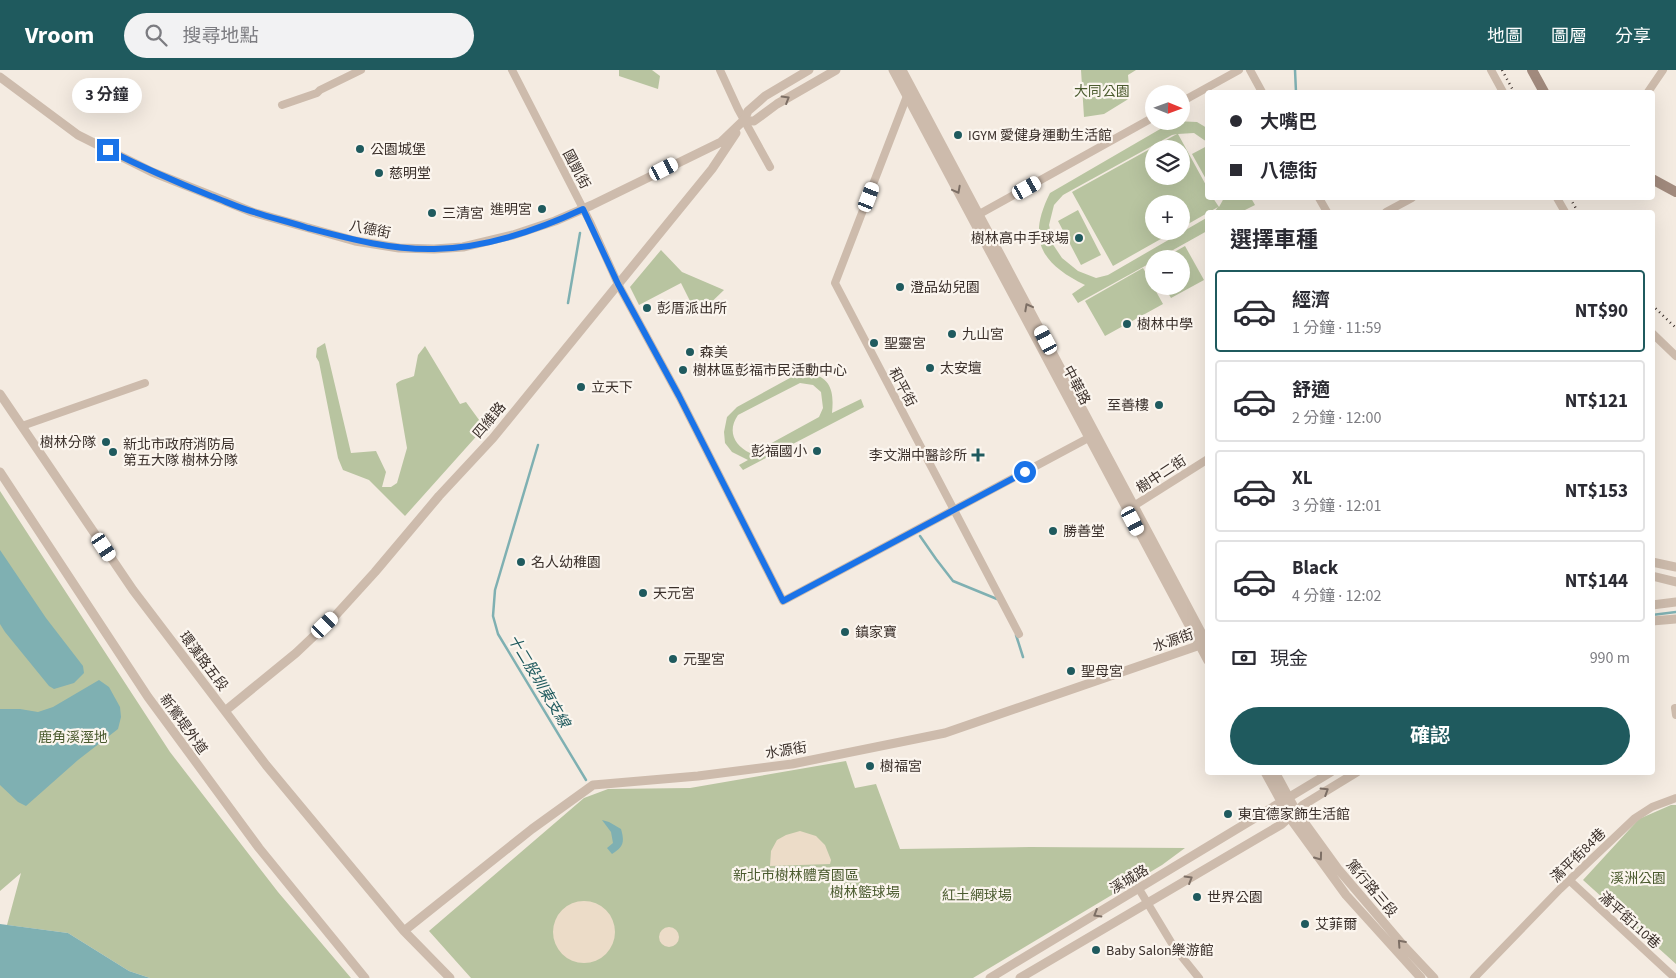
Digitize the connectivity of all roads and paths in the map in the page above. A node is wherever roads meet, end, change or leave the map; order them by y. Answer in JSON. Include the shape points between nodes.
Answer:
{"nodes":[{"id":1,"x":361,"y":70,"type":"edge"},
{"id":2,"x":512,"y":70,"type":"edge"},
{"id":3,"x":720,"y":70,"type":"edge"},
{"id":4,"x":809,"y":70,"type":"edge"},
{"id":5,"x":836,"y":70,"type":"edge"},
{"id":6,"x":893,"y":70,"type":"edge"},
{"id":7,"x":902,"y":70,"type":"edge"},
{"id":8,"x":1239,"y":70,"type":"edge"},
{"id":9,"x":1250,"y":70,"type":"edge"},
{"id":10,"x":1491,"y":70,"type":"edge"},
{"id":11,"x":1532,"y":70,"type":"edge"},
{"id":12,"x":1663,"y":70,"type":"edge"},
{"id":13,"x":0,"y":77,"type":"edge"},
{"id":14,"x":1261,"y":90,"type":"edge"},
{"id":15,"x":1502,"y":90,"type":"edge"},
{"id":16,"x":1543,"y":90,"type":"edge"},
{"id":17,"x":1649,"y":90,"type":"edge"},
{"id":18,"x":910,"y":94,"type":"junction"},
{"id":19,"x":1190,"y":97,"type":"edge"},
{"id":20,"x":282,"y":105,"type":"dead end"},
{"id":21,"x":744,"y":120,"type":"junction"},
{"id":22,"x":1145,"y":122,"type":"edge"},
{"id":23,"x":770,"y":167,"type":"dead end"},
{"id":24,"x":1655,"y":181,"type":"edge"},
{"id":25,"x":1676,"y":192,"type":"edge"},
{"id":26,"x":1408,"y":200,"type":"edge"},
{"id":27,"x":583,"y":209,"type":"junction"},
{"id":28,"x":1390,"y":210,"type":"edge"},
{"id":29,"x":976,"y":216,"type":"junction"},
{"id":30,"x":618,"y":284,"type":"junction"},
{"id":31,"x":1655,"y":337,"type":"edge"},
{"id":32,"x":1676,"y":356,"type":"edge"},
{"id":33,"x":145,"y":383,"type":"dead end"},
{"id":34,"x":0,"y":394,"type":"edge"},
{"id":35,"x":22,"y":426,"type":"junction"},
{"id":36,"x":1093,"y":436,"type":"junction"},
{"id":37,"x":1205,"y":461,"type":"edge"},
{"id":38,"x":0,"y":472,"type":"edge"},
{"id":39,"x":1131,"y":508,"type":"junction"},
{"id":40,"x":954,"y":510,"type":"junction"},
{"id":41,"x":1655,"y":563,"type":"edge"},
{"id":42,"x":1676,"y":567,"type":"edge"},
{"id":43,"x":1655,"y":577,"type":"edge"},
{"id":44,"x":1676,"y":582,"type":"edge"},
{"id":45,"x":1676,"y":602,"type":"edge"},
{"id":46,"x":1655,"y":605,"type":"edge"},
{"id":47,"x":1676,"y":619,"type":"edge"},
{"id":48,"x":1655,"y":621,"type":"edge"},
{"id":49,"x":1019,"y":634,"type":"dead end"},
{"id":50,"x":1205,"y":641,"type":"edge"},
{"id":51,"x":1205,"y":643,"type":"edge"},
{"id":52,"x":225,"y":710,"type":"junction"},
{"id":53,"x":1267,"y":775,"type":"edge"},
{"id":54,"x":1276,"y":775,"type":"edge"},
{"id":55,"x":1326,"y":775,"type":"edge"},
{"id":56,"x":1352,"y":775,"type":"edge"},
{"id":57,"x":1676,"y":798,"type":"edge"},
{"id":58,"x":1285,"y":801,"type":"junction"},
{"id":59,"x":1293,"y":815,"type":"junction"},
{"id":60,"x":1569,"y":880,"type":"junction"},
{"id":61,"x":1139,"y":889,"type":"junction"},
{"id":62,"x":1147,"y":904,"type":"junction"},
{"id":63,"x":404,"y":931,"type":"junction"},
{"id":64,"x":365,"y":978,"type":"edge"},
{"id":65,"x":450,"y":978,"type":"edge"},
{"id":66,"x":990,"y":978,"type":"edge"},
{"id":67,"x":1020,"y":978,"type":"edge"},
{"id":68,"x":1199,"y":978,"type":"edge"},
{"id":69,"x":1421,"y":978,"type":"edge"},
{"id":70,"x":1434,"y":978,"type":"edge"},
{"id":71,"x":1474,"y":978,"type":"edge"},
{"id":72,"x":1674,"y":978,"type":"edge"}],
"edges":[{"from":1,"to":20,"type":"street","via":[[317,93]]},
{"from":2,"to":27,"type":"street","name":"國凱街"},
{"from":3,"to":21,"type":"street"},
{"from":4,"to":21,"type":"street","name":"八德街","via":[[765,96],[748,111]]},
{"from":21,"to":5,"type":"street","name":"八德街","one_way":true,"via":[[754,121]]},
{"from":6,"to":18,"type":"street","name":"中華路"},
{"from":7,"to":18,"type":"street","name":"中華路"},
{"from":8,"to":19,"type":"street"},
{"from":9,"to":14,"type":"street"},
{"from":10,"to":15,"type":"street"},
{"from":11,"to":16,"type":"main road"},
{"from":12,"to":17,"type":"street"},
{"from":13,"to":27,"type":"street","name":"八德街","via":[[78,136],[152,172],[252,212],[354,241],[399,248],[463,247],[513,235]]},
{"from":18,"to":29,"type":"street","name":"中華路"},
{"from":18,"to":40,"type":"street","name":"和平街","via":[[835,283]]},
{"from":21,"to":23,"type":"street"},
{"from":21,"to":27,"type":"street","name":"八德街","via":[[721,142]]},
{"from":21,"to":30,"type":"street","name":"四維路","via":[[715,165]]},
{"from":22,"to":29,"type":"street"},
{"from":24,"to":25,"type":"main road"},
{"from":26,"to":28,"type":"street"},
{"from":27,"to":30,"type":"street","name":"國凱街"},
{"from":29,"to":36,"type":"street","name":"中華路","via":[[1060,365]]},
{"from":30,"to":40,"type":"street","name":"國凱街","via":[[783,601]]},
{"from":30,"to":52,"type":"street","name":"四維路","via":[[493,438],[335,616],[296,653]]},
{"from":31,"to":32,"type":"street"},
{"from":33,"to":35,"type":"street"},
{"from":34,"to":35,"type":"street","name":"環漢路五段"},
{"from":35,"to":52,"type":"street","name":"環漢路五段","via":[[134,590]]},
{"from":36,"to":39,"type":"street","name":"中華路"},
{"from":36,"to":40,"type":"street"},
{"from":37,"to":39,"type":"street","name":"樹中二街"},
{"from":38,"to":64,"type":"street","name":"新鶯堤外道","via":[[148,697],[258,848]]},
{"from":39,"to":50,"type":"street","name":"中華路"},
{"from":40,"to":49,"type":"street","name":"和平街"},
{"from":41,"to":42,"type":"street"},
{"from":43,"to":44,"type":"street"},
{"from":45,"to":46,"type":"street"},
{"from":47,"to":48,"type":"street"},
{"from":51,"to":63,"type":"street","name":"水源街","via":[[945,732],[792,764],[593,786],[532,829]]},
{"from":52,"to":63,"type":"street","name":"環漢路五段","via":[[266,765]]},
{"from":53,"to":58,"type":"street"},
{"from":54,"to":58,"type":"street"},
{"from":55,"to":58,"type":"street","name":"溪城路"},
{"from":59,"to":56,"type":"street","one_way":true,"via":[[1303,805]]},
{"from":57,"to":60,"type":"street","name":"滿平街84巷","via":[[1652,806],[1635,818]]},
{"from":58,"to":59,"type":"street"},
{"from":58,"to":61,"type":"street","name":"溪城路"},
{"from":62,"to":59,"type":"street","one_way":true},
{"from":59,"to":69,"type":"street","name":"篤行路三段","one_way":true,"via":[[1346,895]]},
{"from":70,"to":59,"type":"street","name":"篤行路三段","one_way":true},
{"from":60,"to":71,"type":"street","name":"滿平街84巷"},
{"from":60,"to":72,"type":"street","name":"滿平街110巷"},
{"from":61,"to":62,"type":"street"},
{"from":61,"to":66,"type":"street","name":"溪城路","one_way":true},
{"from":62,"to":67,"type":"street"},
{"from":62,"to":68,"type":"street","via":[[1174,947]]},
{"from":63,"to":65,"type":"street","name":"環漢路五段"}]}
